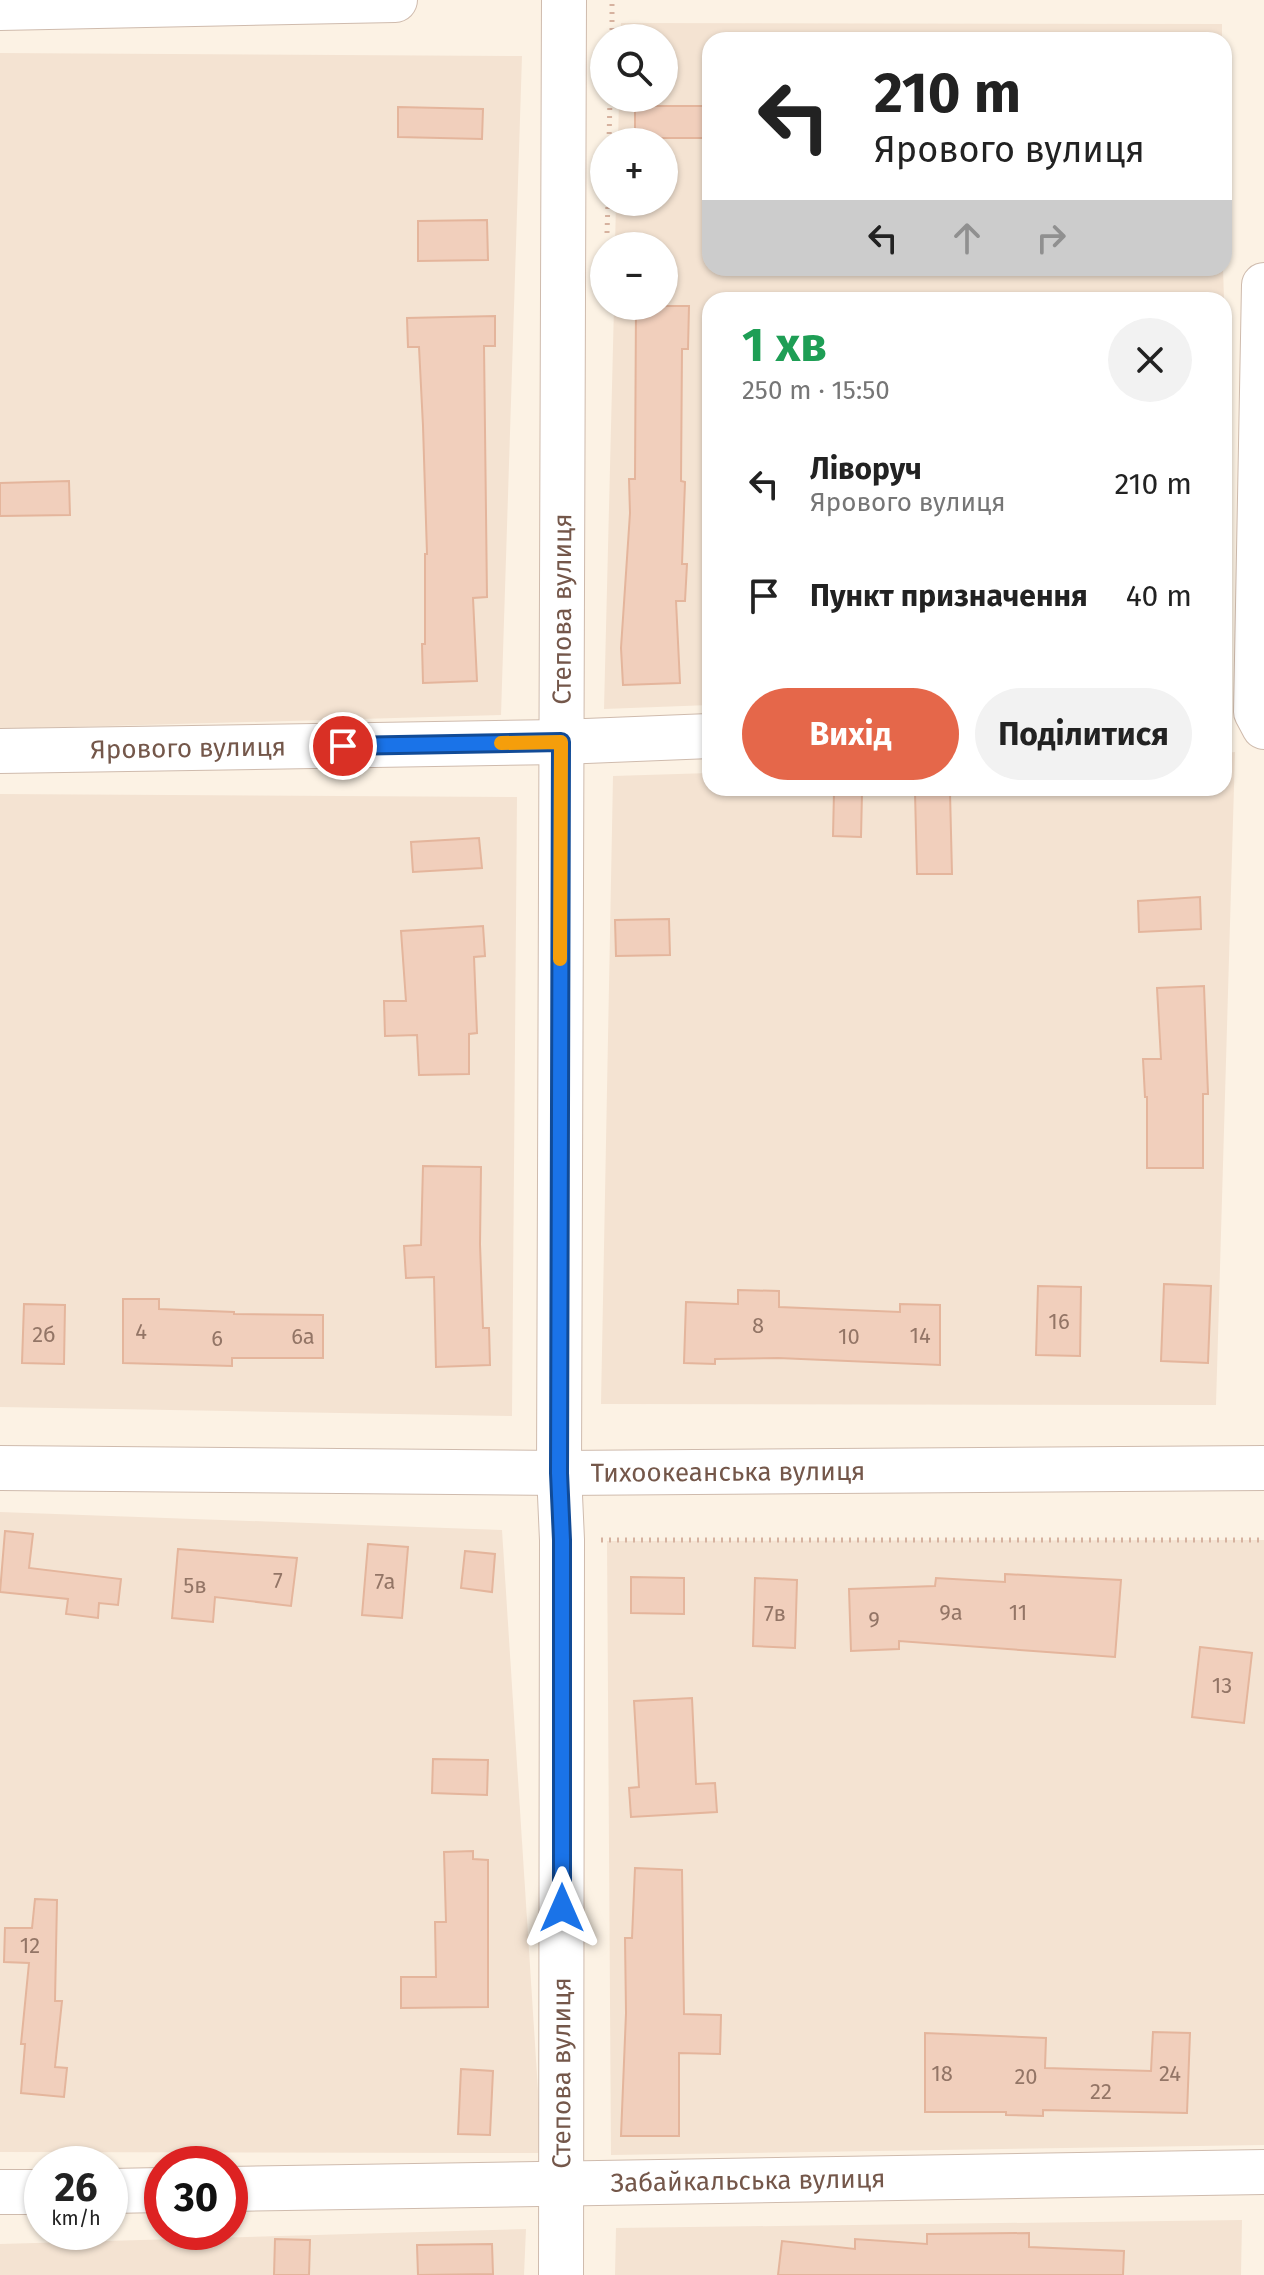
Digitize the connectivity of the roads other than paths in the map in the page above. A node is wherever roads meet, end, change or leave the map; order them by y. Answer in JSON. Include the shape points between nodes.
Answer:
{"nodes":[{"id":1,"x":395,"y":0,"type":"edge"},
{"id":2,"x":564,"y":0,"type":"edge"},
{"id":3,"x":0,"y":8,"type":"edge"},
{"id":4,"x":1264,"y":285,"type":"edge"},
{"id":5,"x":1252,"y":716,"type":"edge"},
{"id":6,"x":702,"y":736,"type":"edge"},
{"id":7,"x":561,"y":742,"type":"junction"},
{"id":8,"x":0,"y":751,"type":"edge"},
{"id":9,"x":0,"y":1468,"type":"edge"},
{"id":10,"x":1264,"y":1468,"type":"edge"},
{"id":11,"x":559,"y":1473,"type":"junction"},
{"id":12,"x":1264,"y":2172,"type":"edge"},
{"id":13,"x":562,"y":2184,"type":"junction"},
{"id":14,"x":248,"y":2189,"type":"edge"},
{"id":15,"x":0,"y":2192,"type":"edge"},
{"id":16,"x":24,"y":2192,"type":"edge"},
{"id":17,"x":561,"y":2275,"type":"edge"}],
"edges":[{"from":1,"to":3,"type":"street"},
{"from":2,"to":7,"type":"street","name":"Степова вулиця"},
{"from":4,"to":5,"type":"street"},
{"from":6,"to":7,"type":"street","name":"Ярового вулиця"},
{"from":7,"to":8,"type":"street","name":"Ярового вулиця"},
{"from":7,"to":11,"type":"street","name":"Степова вулиця"},
{"from":9,"to":11,"type":"street","name":"Тихоокеанська вулиця"},
{"from":10,"to":11,"type":"street","name":"Тихоокеанська вулиця"},
{"from":11,"to":13,"type":"street","name":"Степова вулиця"},
{"from":12,"to":13,"type":"street","name":"Забайкальська вулиця"},
{"from":13,"to":14,"type":"street","name":"Забайкальська вулиця"},
{"from":13,"to":17,"type":"street","name":"Степова вулиця"},
{"from":15,"to":16,"type":"street"}]}
